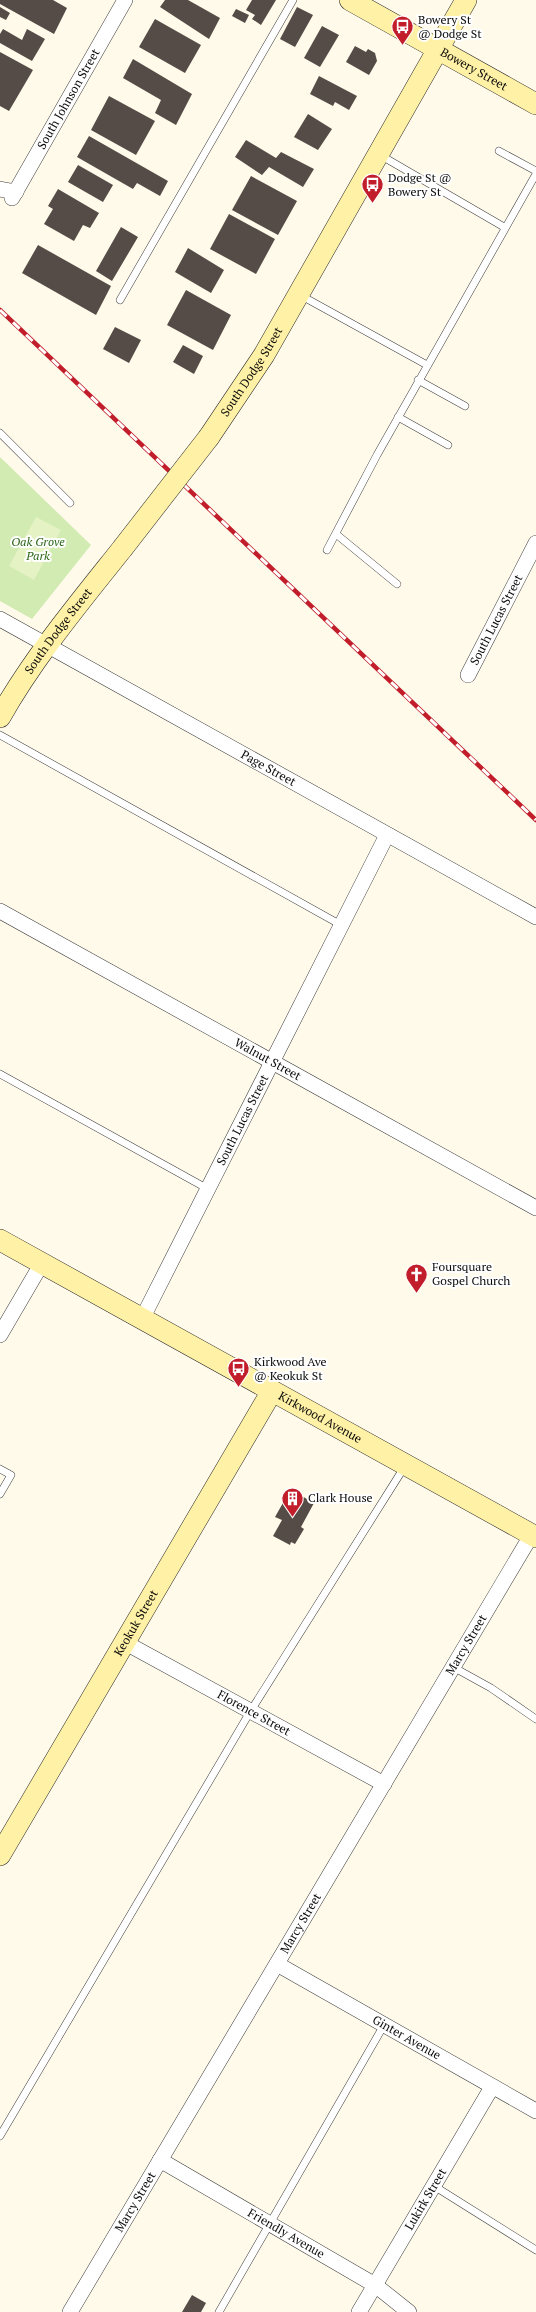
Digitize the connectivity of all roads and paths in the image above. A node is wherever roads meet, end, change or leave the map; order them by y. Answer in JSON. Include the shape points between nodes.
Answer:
{"nodes":[{"id":1,"x":125,"y":0,"type":"edge"},
{"id":2,"x":294,"y":0,"type":"edge"},
{"id":3,"x":350,"y":0,"type":"edge"},
{"id":4,"x":466,"y":0,"type":"edge"},
{"id":5,"x":438,"y":49,"type":"junction"},
{"id":6,"x":536,"y":104,"type":"edge"},
{"id":7,"x":499,"y":151,"type":"dead end"},
{"id":8,"x":378,"y":153,"type":"junction"},
{"id":9,"x":536,"y":171,"type":"edge"},
{"id":10,"x":536,"y":174,"type":"edge"},
{"id":11,"x":0,"y":189,"type":"edge"},
{"id":12,"x":504,"y":227,"type":"junction"},
{"id":13,"x":298,"y":294,"type":"junction"},
{"id":14,"x":120,"y":300,"type":"dead end"},
{"id":15,"x":427,"y":365,"type":"junction"},
{"id":16,"x":418,"y":380,"type":"junction"},
{"id":17,"x":465,"y":406,"type":"dead end"},
{"id":18,"x":398,"y":417,"type":"junction"},
{"id":19,"x":0,"y":433,"type":"edge"},
{"id":20,"x":448,"y":445,"type":"dead end"},
{"id":21,"x":70,"y":503,"type":"dead end"},
{"id":22,"x":336,"y":534,"type":"junction"},
{"id":23,"x":536,"y":543,"type":"edge"},
{"id":24,"x":327,"y":550,"type":"dead end"},
{"id":25,"x":397,"y":584,"type":"dead end"},
{"id":26,"x":0,"y":619,"type":"edge"},
{"id":27,"x":46,"y":645,"type":"junction"},
{"id":28,"x":468,"y":675,"type":"dead end"},
{"id":29,"x":0,"y":717,"type":"edge"},
{"id":30,"x":0,"y":735,"type":"edge"},
{"id":31,"x":387,"y":835,"type":"junction"},
{"id":32,"x":0,"y":911,"type":"edge"},
{"id":33,"x":536,"y":917,"type":"edge"},
{"id":34,"x":341,"y":925,"type":"junction"},
{"id":35,"x":272,"y":1061,"type":"junction"},
{"id":36,"x":0,"y":1074,"type":"edge"},
{"id":37,"x":208,"y":1188,"type":"junction"},
{"id":38,"x":536,"y":1208,"type":"edge"},
{"id":39,"x":0,"y":1240,"type":"edge"},
{"id":40,"x":42,"y":1263,"type":"junction"},
{"id":41,"x":142,"y":1319,"type":"junction"},
{"id":42,"x":0,"y":1335,"type":"edge"},
{"id":43,"x":272,"y":1391,"type":"junction"},
{"id":44,"x":406,"y":1465,"type":"junction"},
{"id":45,"x":0,"y":1469,"type":"edge"},
{"id":46,"x":0,"y":1494,"type":"edge"},
{"id":47,"x":534,"y":1536,"type":"edge"},
{"id":48,"x":124,"y":1642,"type":"junction"},
{"id":49,"x":453,"y":1667,"type":"junction"},
{"id":50,"x":250,"y":1712,"type":"junction"},
{"id":51,"x":536,"y":1719,"type":"edge"},
{"id":52,"x":384,"y":1784,"type":"junction"},
{"id":53,"x":0,"y":1855,"type":"edge"},
{"id":54,"x":277,"y":1964,"type":"junction"},
{"id":55,"x":384,"y":2025,"type":"junction"},
{"id":56,"x":492,"y":2087,"type":"junction"},
{"id":57,"x":536,"y":2111,"type":"edge"},
{"id":58,"x":0,"y":2136,"type":"edge"},
{"id":59,"x":160,"y":2160,"type":"junction"},
{"id":60,"x":434,"y":2186,"type":"junction"},
{"id":61,"x":271,"y":2224,"type":"junction"},
{"id":62,"x":536,"y":2250,"type":"edge"},
{"id":63,"x":375,"y":2285,"type":"junction"},
{"id":64,"x":70,"y":2312,"type":"edge"},
{"id":65,"x":219,"y":2312,"type":"edge"},
{"id":66,"x":359,"y":2312,"type":"edge"},
{"id":67,"x":409,"y":2312,"type":"edge"}],
"edges":[{"from":1,"to":11,"type":"street","name":"South Johnson Street","via":[[14,195]]},
{"from":2,"to":14,"type":"lane"},
{"from":3,"to":5,"type":"main road","name":"Bowery Street"},
{"from":4,"to":5,"type":"main road","name":"South Dodge Street"},
{"from":5,"to":6,"type":"main road","name":"Bowery Street"},
{"from":5,"to":8,"type":"main road","name":"South Dodge Street"},
{"from":7,"to":9,"type":"lane"},
{"from":8,"to":12,"type":"lane"},
{"from":8,"to":13,"type":"main road","name":"South Dodge Street"},
{"from":10,"to":12,"type":"lane"},
{"from":12,"to":15,"type":"lane"},
{"from":13,"to":15,"type":"lane"},
{"from":13,"to":27,"type":"main road","name":"South Dodge Street","bridge":true,"via":[[264,355],[209,437]]},
{"from":15,"to":16,"type":"lane"},
{"from":16,"to":17,"type":"lane"},
{"from":16,"to":18,"type":"lane"},
{"from":18,"to":20,"type":"lane"},
{"from":18,"to":22,"type":"lane"},
{"from":19,"to":21,"type":"lane"},
{"from":22,"to":24,"type":"lane"},
{"from":22,"to":25,"type":"lane"},
{"from":23,"to":28,"type":"street","name":"South Lucas Street"},
{"from":26,"to":27,"type":"street","name":"Page Street"},
{"from":27,"to":29,"type":"main road","name":"South Dodge Street"},
{"from":27,"to":31,"type":"street","name":"Page Street"},
{"from":30,"to":34,"type":"lane"},
{"from":31,"to":33,"type":"street","name":"Page Street"},
{"from":31,"to":34,"type":"street","name":"South Lucas Street"},
{"from":32,"to":35,"type":"street","name":"Walnut Street"},
{"from":34,"to":35,"type":"street","name":"South Lucas Street"},
{"from":35,"to":37,"type":"street","name":"South Lucas Street"},
{"from":35,"to":38,"type":"street","name":"Walnut Street"},
{"from":36,"to":37,"type":"lane"},
{"from":37,"to":41,"type":"street","name":"South Lucas Street"},
{"from":39,"to":40,"type":"main road","name":"Kirkwood Avenue"},
{"from":40,"to":41,"type":"main road","name":"Kirkwood Avenue"},
{"from":40,"to":42,"type":"street"},
{"from":41,"to":43,"type":"main road","name":"Kirkwood Avenue"},
{"from":43,"to":44,"type":"main road","name":"Kirkwood Avenue"},
{"from":43,"to":48,"type":"main road","name":"Keokuk Street"},
{"from":44,"to":47,"type":"main road","name":"Kirkwood Avenue"},
{"from":44,"to":50,"type":"lane"},
{"from":45,"to":46,"type":"lane","via":[[11,1475]]},
{"from":47,"to":49,"type":"street","name":"Marcy Street"},
{"from":48,"to":50,"type":"street","name":"Florence Street"},
{"from":48,"to":53,"type":"main road","name":"Keokuk Street"},
{"from":49,"to":51,"type":"lane","via":[[491,1688]]},
{"from":49,"to":52,"type":"street","name":"Marcy Street"},
{"from":50,"to":52,"type":"street","name":"Florence Street"},
{"from":50,"to":58,"type":"lane"},
{"from":52,"to":54,"type":"street","name":"Marcy Street"},
{"from":54,"to":55,"type":"street","name":"Ginter Avenue"},
{"from":54,"to":59,"type":"street","name":"Marcy Street"},
{"from":55,"to":56,"type":"street","name":"Ginter Avenue"},
{"from":55,"to":61,"type":"lane"},
{"from":56,"to":57,"type":"street","name":"Ginter Avenue"},
{"from":56,"to":60,"type":"street","name":"Lukirk Street"},
{"from":59,"to":61,"type":"street","name":"Friendly Avenue"},
{"from":59,"to":64,"type":"street","name":"Marcy Street"},
{"from":60,"to":62,"type":"lane"},
{"from":60,"to":63,"type":"street","name":"Lukirk Street"},
{"from":61,"to":63,"type":"street","name":"Friendly Avenue"},
{"from":61,"to":65,"type":"lane"},
{"from":63,"to":66,"type":"street","name":"Lukirk Street"},
{"from":63,"to":67,"type":"street","name":"Friendly Avenue"}]}
